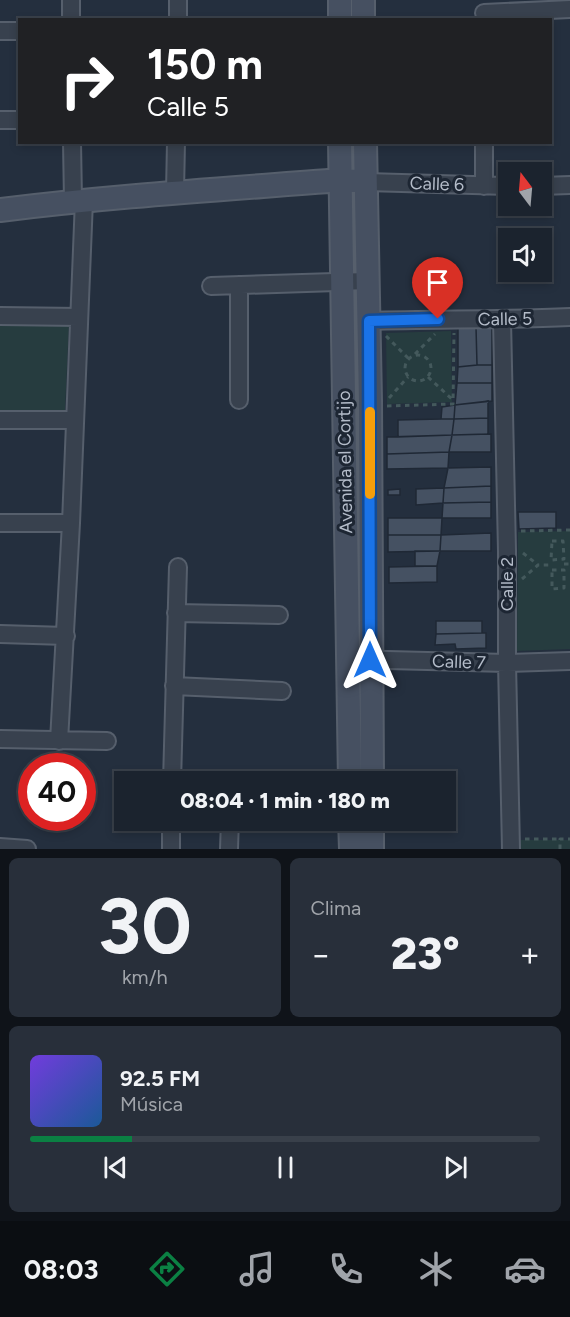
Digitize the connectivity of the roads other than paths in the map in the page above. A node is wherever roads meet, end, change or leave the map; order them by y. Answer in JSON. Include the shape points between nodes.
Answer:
{"nodes":[{"id":1,"x":72,"y":0,"type":"edge"},
{"id":2,"x":178,"y":0,"type":"edge"},
{"id":3,"x":340,"y":0,"type":"edge"},
{"id":4,"x":363,"y":0,"type":"edge"},
{"id":5,"x":570,"y":9,"type":"edge"},
{"id":6,"x":484,"y":11,"type":"edge"},
{"id":7,"x":71,"y":18,"type":"edge"},
{"id":8,"x":178,"y":18,"type":"edge"},
{"id":9,"x":340,"y":18,"type":"edge"},
{"id":10,"x":363,"y":18,"type":"edge"},
{"id":11,"x":0,"y":31,"type":"edge"},
{"id":12,"x":18,"y":31,"type":"edge"},
{"id":13,"x":0,"y":120,"type":"edge"},
{"id":14,"x":18,"y":120,"type":"edge"},
{"id":15,"x":72,"y":144,"type":"edge"},
{"id":16,"x":176,"y":144,"type":"edge"},
{"id":17,"x":340,"y":144,"type":"edge"},
{"id":18,"x":365,"y":144,"type":"edge"},
{"id":19,"x":484,"y":144,"type":"edge"},
{"id":20,"x":340,"y":180,"type":"junction"},
{"id":21,"x":366,"y":182,"type":"junction"},
{"id":22,"x":570,"y":185,"type":"edge"},
{"id":23,"x":484,"y":186,"type":"junction"},
{"id":24,"x":498,"y":186,"type":"edge"},
{"id":25,"x":552,"y":186,"type":"edge"},
{"id":26,"x":175,"y":192,"type":"junction"},
{"id":27,"x":79,"y":201,"type":"junction"},
{"id":28,"x":0,"y":210,"type":"edge"},
{"id":29,"x":367,"y":281,"type":"junction"},
{"id":30,"x":343,"y":282,"type":"junction"},
{"id":31,"x":239,"y":285,"type":"junction"},
{"id":32,"x":211,"y":286,"type":"dead end"},
{"id":33,"x":0,"y":316,"type":"edge"},
{"id":34,"x":79,"y":317,"type":"junction"},
{"id":35,"x":570,"y":317,"type":"edge"},
{"id":36,"x":502,"y":320,"type":"junction"},
{"id":37,"x":369,"y":328,"type":"junction"},
{"id":38,"x":239,"y":400,"type":"dead end"},
{"id":39,"x":0,"y":420,"type":"edge"},
{"id":40,"x":75,"y":420,"type":"junction"},
{"id":41,"x":0,"y":523,"type":"edge"},
{"id":42,"x":71,"y":523,"type":"junction"},
{"id":43,"x":178,"y":567,"type":"dead end"},
{"id":44,"x":176,"y":613,"type":"junction"},
{"id":45,"x":279,"y":615,"type":"dead end"},
{"id":46,"x":0,"y":634,"type":"edge"},
{"id":47,"x":66,"y":636,"type":"junction"},
{"id":48,"x":348,"y":659,"type":"junction"},
{"id":49,"x":370,"y":660,"type":"junction"},
{"id":50,"x":570,"y":661,"type":"edge"},
{"id":51,"x":507,"y":663,"type":"junction"},
{"id":52,"x":174,"y":686,"type":"junction"},
{"id":53,"x":282,"y":691,"type":"dead end"},
{"id":54,"x":0,"y":739,"type":"edge"},
{"id":55,"x":59,"y":741,"type":"junction"},
{"id":56,"x":107,"y":741,"type":"dead end"},
{"id":57,"x":172,"y":771,"type":"edge"},
{"id":58,"x":350,"y":771,"type":"edge"},
{"id":59,"x":372,"y":771,"type":"edge"},
{"id":60,"x":171,"y":831,"type":"edge"},
{"id":61,"x":230,"y":831,"type":"edge"},
{"id":62,"x":350,"y":831,"type":"edge"},
{"id":63,"x":372,"y":831,"type":"edge"},
{"id":64,"x":511,"y":844,"type":"edge"},
{"id":65,"x":0,"y":847,"type":"edge"},
{"id":66,"x":27,"y":849,"type":"edge"},
{"id":67,"x":171,"y":849,"type":"edge"},
{"id":68,"x":229,"y":849,"type":"edge"},
{"id":69,"x":351,"y":849,"type":"edge"},
{"id":70,"x":372,"y":849,"type":"edge"}],
"edges":[{"from":1,"to":7,"type":"street"},
{"from":2,"to":8,"type":"street"},
{"from":3,"to":9,"type":"street"},
{"from":4,"to":10,"type":"street"},
{"from":5,"to":6,"type":"street"},
{"from":11,"to":12,"type":"street"},
{"from":13,"to":14,"type":"street"},
{"from":15,"to":27,"type":"street"},
{"from":16,"to":26,"type":"street"},
{"from":17,"to":20,"type":"street","name":"Avenida el Cortijo"},
{"from":18,"to":21,"type":"street","name":"Avenida el Cortijo"},
{"from":19,"to":23,"type":"street"},
{"from":20,"to":21,"type":"street"},
{"from":20,"to":26,"type":"street"},
{"from":20,"to":30,"type":"street","name":"Avenida el Cortijo"},
{"from":21,"to":23,"type":"street","name":"Calle 6"},
{"from":21,"to":29,"type":"street","name":"Avenida el Cortijo"},
{"from":22,"to":25,"type":"street"},
{"from":23,"to":24,"type":"street","name":"Calle 6"},
{"from":26,"to":27,"type":"street"},
{"from":27,"to":28,"type":"street"},
{"from":27,"to":34,"type":"street"},
{"from":29,"to":30,"type":"street"},
{"from":29,"to":37,"type":"street","name":"Avenida el Cortijo"},
{"from":30,"to":31,"type":"street"},
{"from":30,"to":48,"type":"street","name":"Avenida el Cortijo"},
{"from":31,"to":32,"type":"street"},
{"from":31,"to":38,"type":"street"},
{"from":33,"to":34,"type":"street"},
{"from":34,"to":40,"type":"street"},
{"from":35,"to":36,"type":"street","name":"Calle 5"},
{"from":36,"to":37,"type":"street","name":"Calle 5","via":[[446,319]]},
{"from":36,"to":51,"type":"street","name":"Calle 2"},
{"from":37,"to":49,"type":"street","name":"Avenida el Cortijo"},
{"from":39,"to":40,"type":"street"},
{"from":40,"to":42,"type":"street"},
{"from":41,"to":42,"type":"street"},
{"from":42,"to":47,"type":"street"},
{"from":43,"to":44,"type":"street"},
{"from":44,"to":45,"type":"street"},
{"from":44,"to":52,"type":"street"},
{"from":46,"to":47,"type":"street"},
{"from":47,"to":55,"type":"street"},
{"from":48,"to":49,"type":"street","name":"Calle 7"},
{"from":48,"to":58,"type":"street","name":"Avenida el Cortijo"},
{"from":49,"to":51,"type":"street","name":"Calle 7"},
{"from":49,"to":59,"type":"street","name":"Avenida el Cortijo"},
{"from":50,"to":51,"type":"street","name":"Calle 7"},
{"from":51,"to":64,"type":"street","name":"Calle 2"},
{"from":52,"to":53,"type":"street"},
{"from":52,"to":57,"type":"street"},
{"from":54,"to":55,"type":"street"},
{"from":55,"to":56,"type":"street"},
{"from":60,"to":67,"type":"street"},
{"from":61,"to":68,"type":"street"},
{"from":62,"to":69,"type":"street"},
{"from":63,"to":70,"type":"street"},
{"from":65,"to":66,"type":"street"}]}
